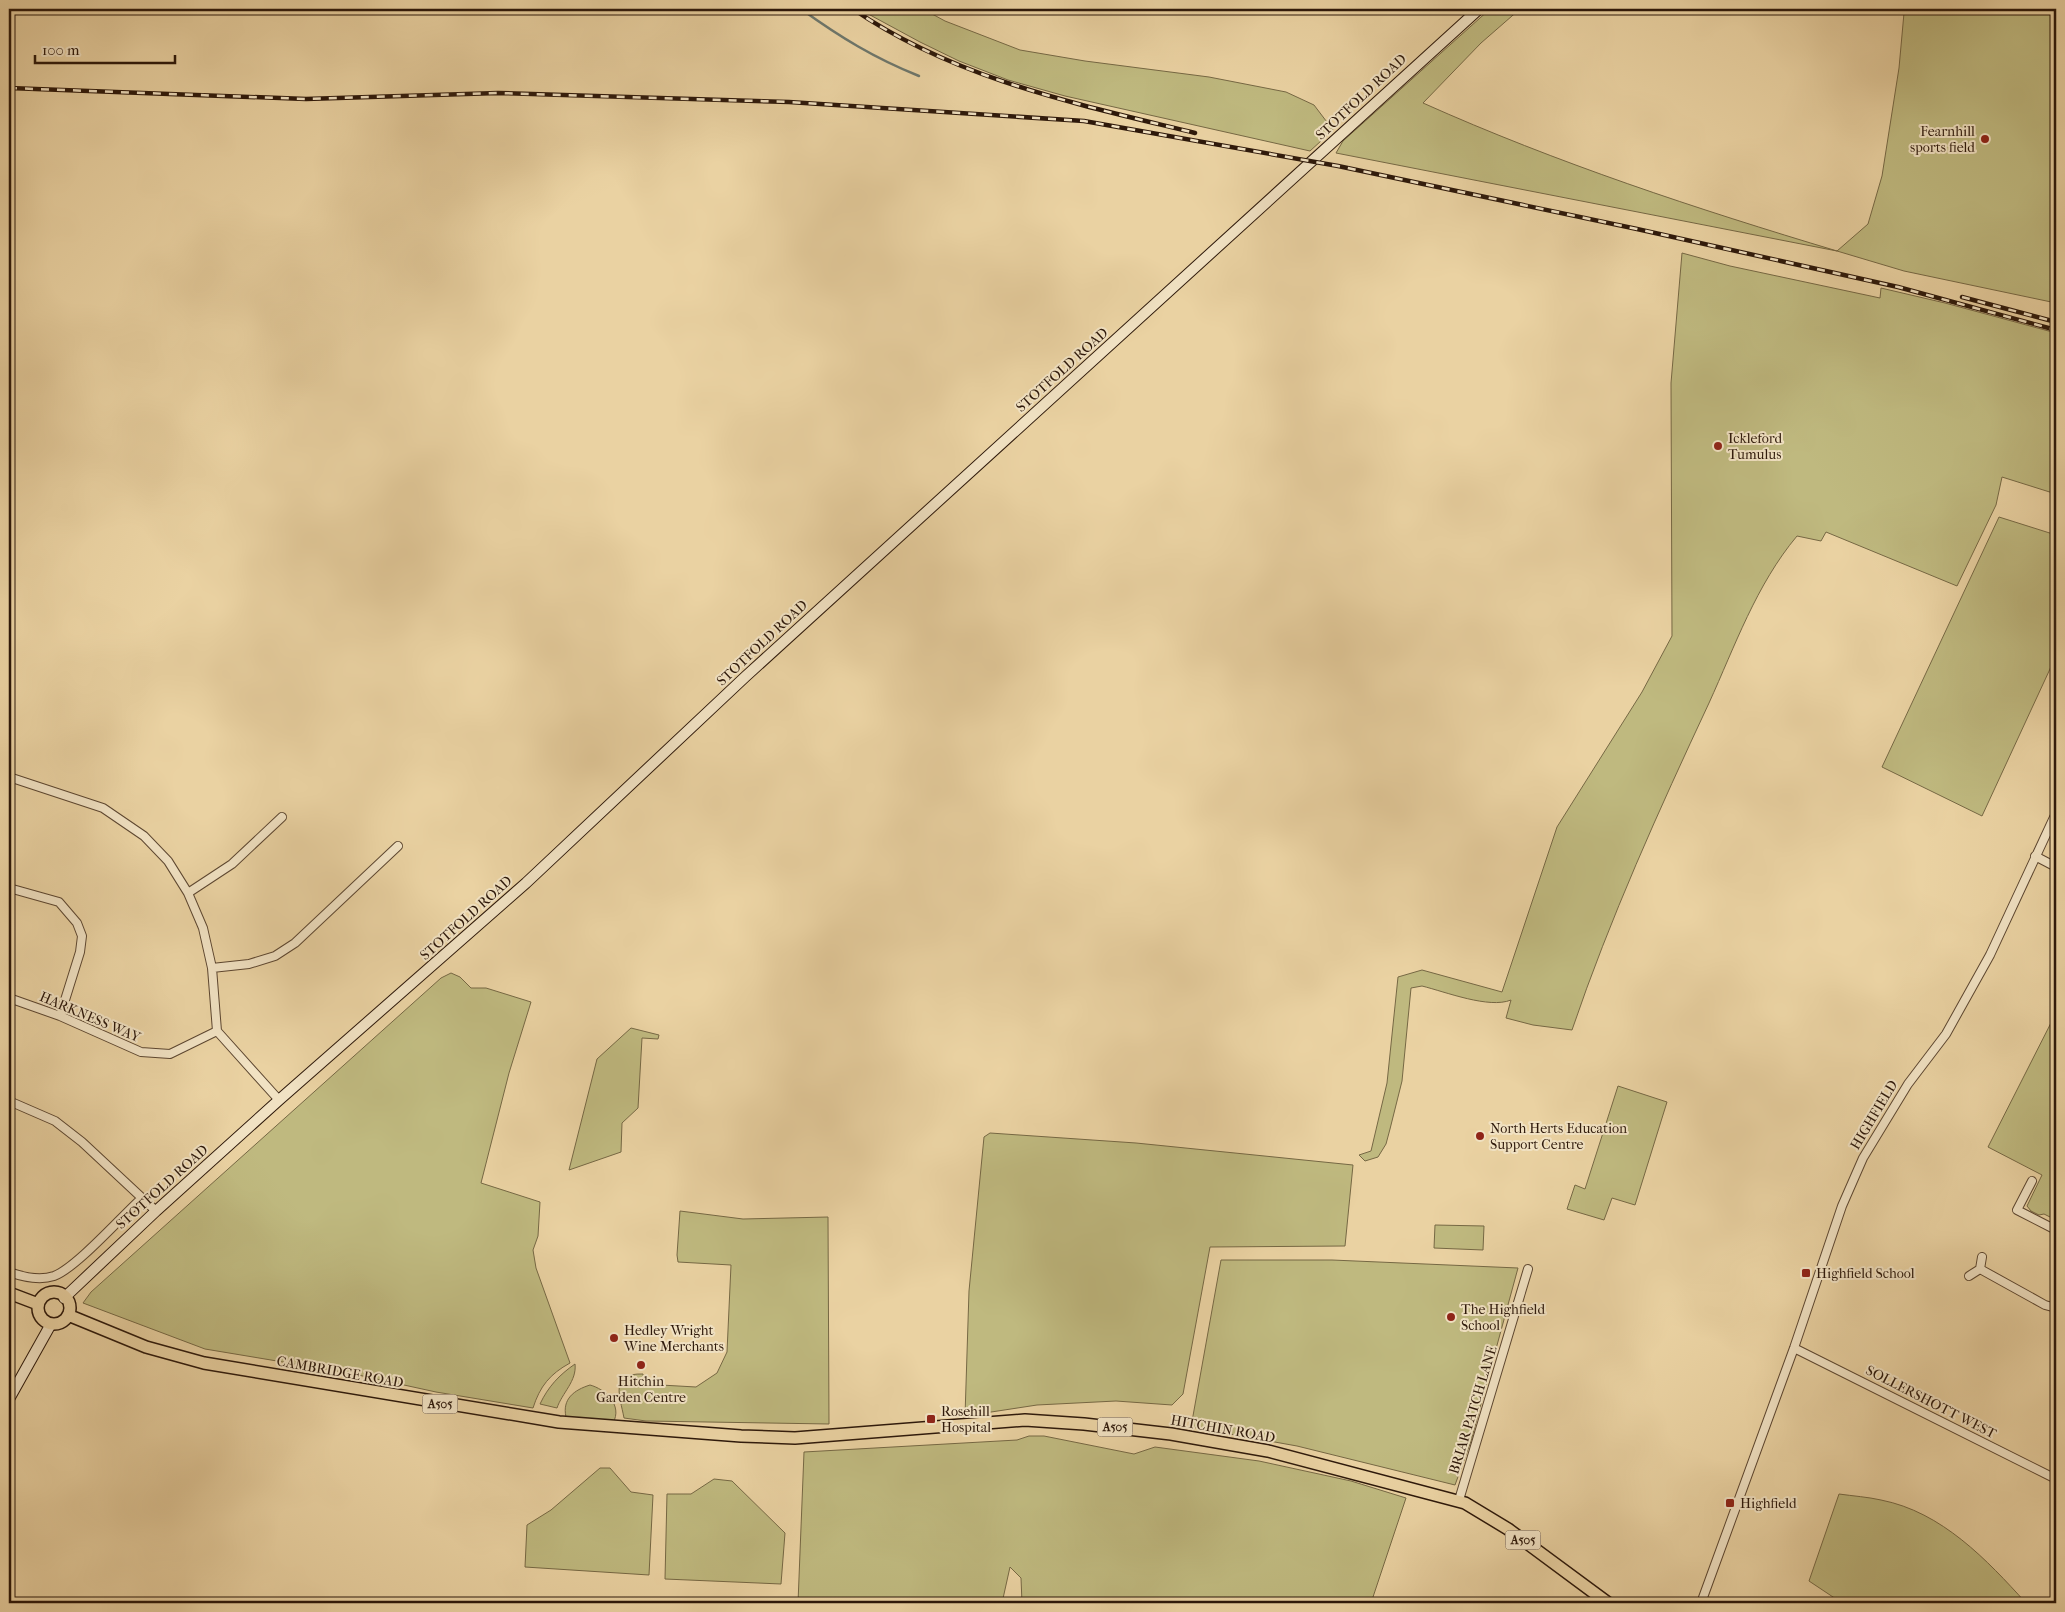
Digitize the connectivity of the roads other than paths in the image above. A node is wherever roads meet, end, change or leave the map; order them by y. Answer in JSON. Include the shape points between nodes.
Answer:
{"nodes":[{"id":1,"x":1479,"y":9,"type":"edge"},
{"id":2,"x":9,"y":777,"type":"edge"},
{"id":3,"x":2056,"y":813,"type":"edge"},
{"id":4,"x":282,"y":817,"type":"dead end"},
{"id":5,"x":398,"y":846,"type":"dead end"},
{"id":6,"x":2036,"y":856,"type":"junction"},
{"id":7,"x":2056,"y":867,"type":"edge"},
{"id":8,"x":9,"y":888,"type":"edge"},
{"id":9,"x":188,"y":892,"type":"junction"},
{"id":10,"x":212,"y":968,"type":"junction"},
{"id":11,"x":9,"y":998,"type":"edge"},
{"id":12,"x":60,"y":1016,"type":"junction"},
{"id":13,"x":217,"y":1031,"type":"junction"},
{"id":14,"x":279,"y":1100,"type":"junction"},
{"id":15,"x":9,"y":1101,"type":"edge"},
{"id":16,"x":2032,"y":1181,"type":"dead end"},
{"id":17,"x":141,"y":1199,"type":"junction"},
{"id":18,"x":156,"y":1211,"type":"junction"},
{"id":19,"x":2056,"y":1230,"type":"edge"},
{"id":20,"x":1982,"y":1257,"type":"dead end"},
{"id":21,"x":1528,"y":1269,"type":"dead end"},
{"id":22,"x":1980,"y":1269,"type":"junction"},
{"id":23,"x":9,"y":1272,"type":"edge"},
{"id":24,"x":1969,"y":1276,"type":"dead end"},
{"id":25,"x":9,"y":1293,"type":"edge"},
{"id":26,"x":64,"y":1298,"type":"junction"},
{"id":27,"x":38,"y":1304,"type":"junction"},
{"id":28,"x":2056,"y":1308,"type":"edge"},
{"id":29,"x":68,"y":1315,"type":"junction"},
{"id":30,"x":51,"y":1324,"type":"junction"},
{"id":31,"x":1794,"y":1348,"type":"junction"},
{"id":32,"x":9,"y":1399,"type":"edge"},
{"id":33,"x":795,"y":1438,"type":"joint"},
{"id":34,"x":2056,"y":1479,"type":"edge"},
{"id":35,"x":1459,"y":1500,"type":"junction"},
{"id":36,"x":1608,"y":1603,"type":"edge"},
{"id":37,"x":1701,"y":1603,"type":"edge"}],
"edges":[{"from":1,"to":14,"type":"street","name":"STOTFOLD ROAD","via":[[745,677],[526,883]]},
{"from":2,"to":9,"type":"street","via":[[103,808],[144,836],[168,861]]},
{"from":3,"to":6,"type":"street","name":"HIGHFIELD"},
{"from":4,"to":9,"type":"street","via":[[232,864]]},
{"from":5,"to":10,"type":"street","via":[[295,943],[275,956],[249,964]]},
{"from":6,"to":7,"type":"street"},
{"from":6,"to":31,"type":"street","name":"HIGHFIELD","via":[[1990,955],[1946,1034],[1908,1084],[1865,1154],[1842,1206]]},
{"from":8,"to":12,"type":"street","via":[[59,902],[77,924],[82,936]]},
{"from":9,"to":10,"type":"street","via":[[203,928]]},
{"from":10,"to":13,"type":"street"},
{"from":11,"to":12,"type":"street","name":"HARKNESS WAY"},
{"from":12,"to":13,"type":"street","name":"HARKNESS WAY","via":[[141,1052],[170,1054]]},
{"from":13,"to":14,"type":"street"},
{"from":14,"to":18,"type":"street","name":"STOTFOLD ROAD"},
{"from":15,"to":17,"type":"street","via":[[62,1126],[108,1164]]},
{"from":16,"to":19,"type":"street","via":[[2017,1210]]},
{"from":17,"to":18,"type":"street"},
{"from":17,"to":23,"type":"street","via":[[74,1263],[58,1273],[33,1279]]},
{"from":18,"to":26,"type":"street","name":"STOTFOLD ROAD"},
{"from":20,"to":22,"type":"street"},
{"from":21,"to":35,"type":"street","name":"BRIAR PATCH LANE"},
{"from":22,"to":24,"type":"street"},
{"from":22,"to":28,"type":"street"},
{"from":25,"to":27,"type":"main road"},
{"from":26,"to":27,"type":"main road","via":[[48,1294]]},
{"from":26,"to":29,"type":"main road","via":[[68,1303]]},
{"from":27,"to":30,"type":"main road","via":[[41,1318]]},
{"from":29,"to":30,"type":"main road","via":[[62,1322]]},
{"from":29,"to":33,"type":"main road","name":"CAMBRIDGE ROAD","number":"A505","via":[[146,1347],[204,1363],[320,1384],[559,1422]]},
{"from":30,"to":32,"type":"street"},
{"from":31,"to":34,"type":"street","name":"SOLLERSHOTT WEST"},
{"from":31,"to":37,"type":"street","name":"HIGHFIELD"},
{"from":33,"to":35,"type":"main road","name":"HITCHIN ROAD","number":"A505","via":[[1026,1420],[1084,1424],[1171,1434],[1268,1451]]},
{"from":35,"to":36,"type":"main road","name":"HITCHIN ROAD","number":"A505","via":[[1508,1529]]}]}
